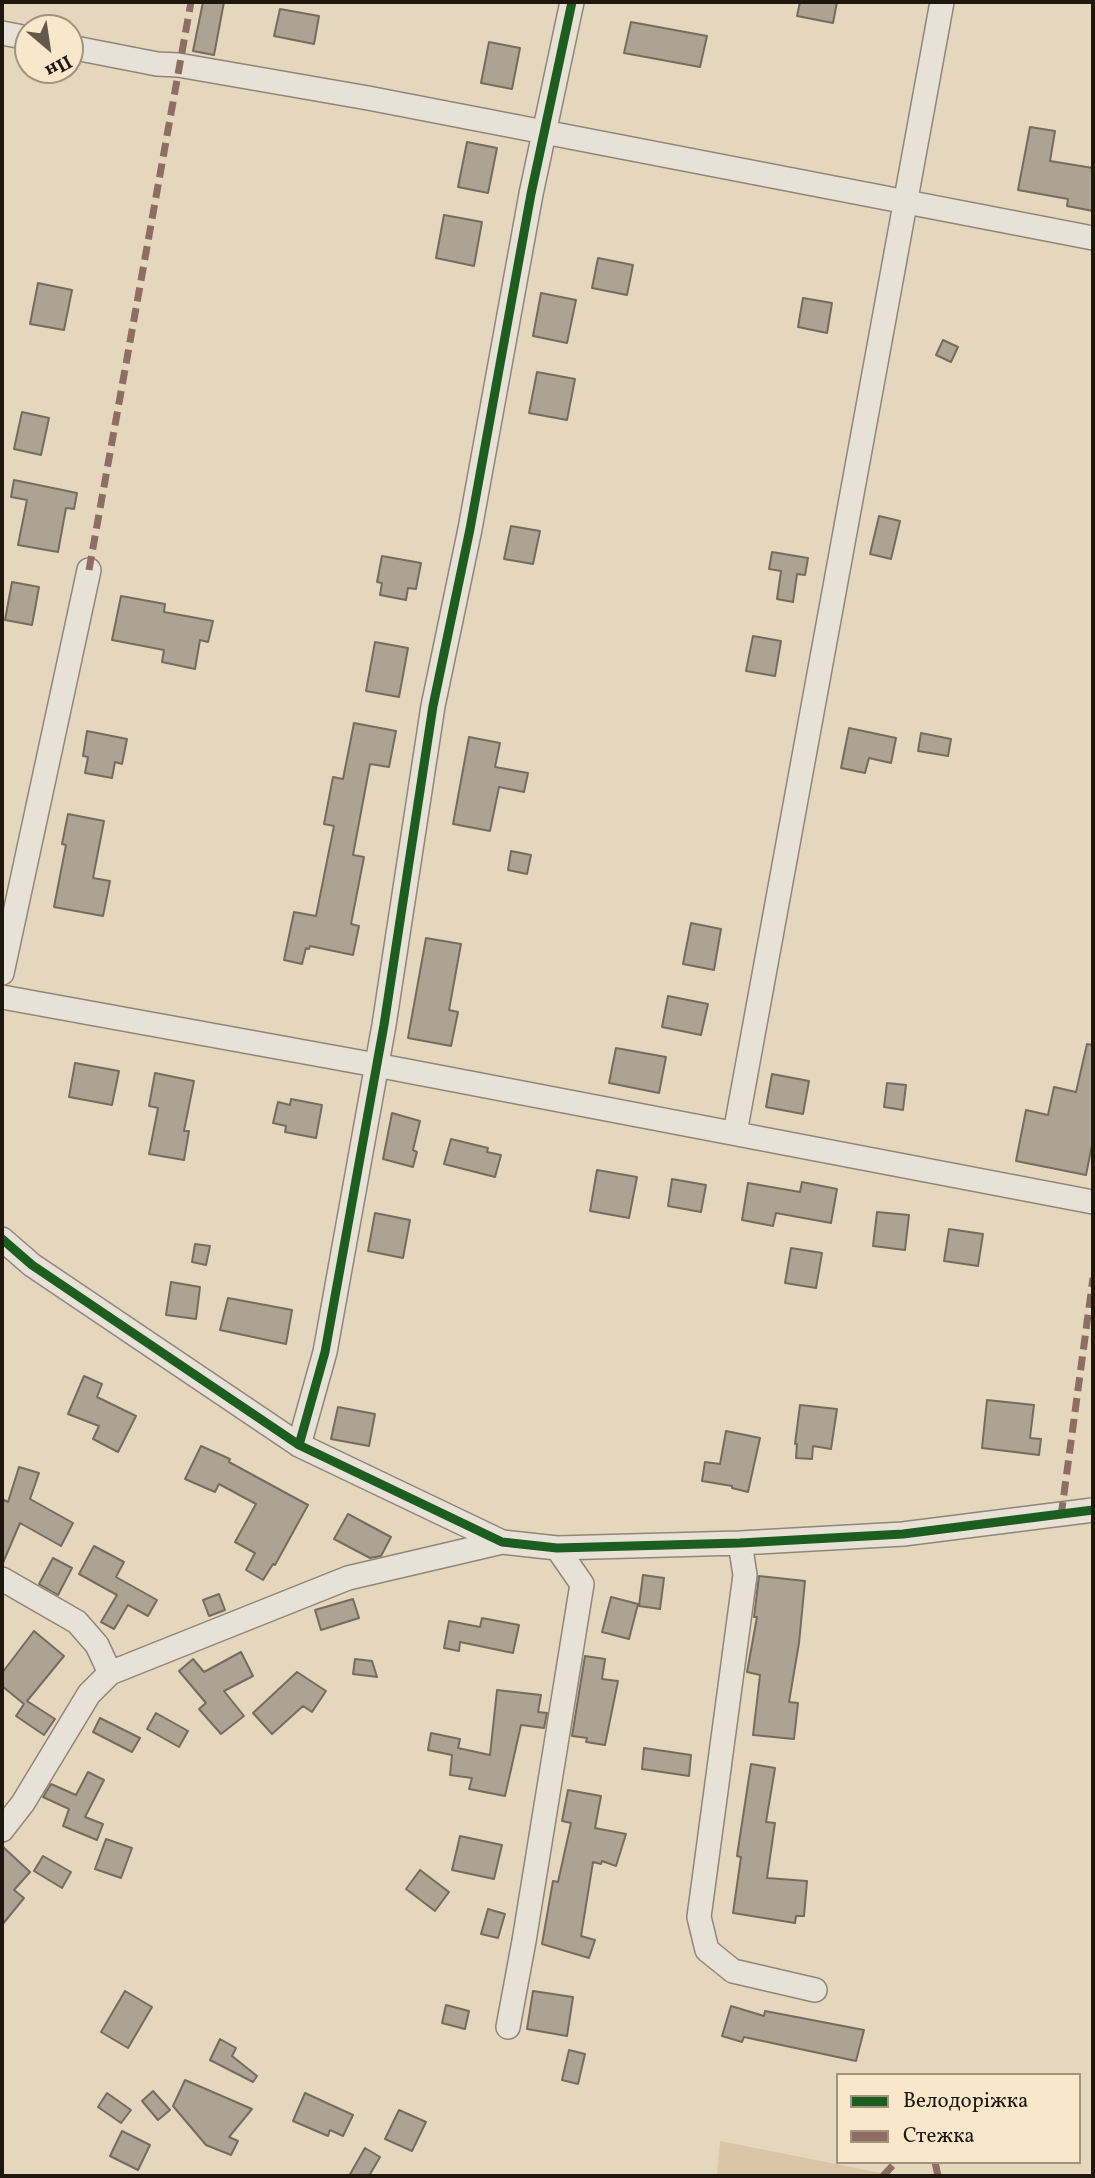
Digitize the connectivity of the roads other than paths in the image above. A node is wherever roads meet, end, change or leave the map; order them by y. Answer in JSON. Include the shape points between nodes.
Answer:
{"nodes":[{"id":1,"x":572,"y":2,"type":"edge"},
{"id":2,"x":942,"y":2,"type":"edge"},
{"id":3,"x":84,"y":50,"type":"edge"},
{"id":4,"x":544,"y":132,"type":"junction"},
{"id":5,"x":905,"y":200,"type":"junction"},
{"id":6,"x":1093,"y":238,"type":"edge"},
{"id":7,"x":89,"y":570,"type":"dead end"},
{"id":8,"x":2,"y":972,"type":"edge"},
{"id":9,"x":2,"y":997,"type":"edge"},
{"id":10,"x":376,"y":1065,"type":"junction"},
{"id":11,"x":735,"y":1133,"type":"junction"},
{"id":12,"x":1093,"y":1202,"type":"edge"},
{"id":13,"x":2,"y":1239,"type":"edge"},
{"id":14,"x":299,"y":1445,"type":"junction"},
{"id":15,"x":1093,"y":1510,"type":"edge"},
{"id":16,"x":502,"y":1542,"type":"junction"},
{"id":17,"x":740,"y":1543,"type":"junction"},
{"id":18,"x":557,"y":1548,"type":"junction"},
{"id":19,"x":2,"y":1579,"type":"edge"},
{"id":20,"x":110,"y":1673,"type":"junction"},
{"id":21,"x":2,"y":1829,"type":"edge"},
{"id":22,"x":815,"y":1990,"type":"dead end"},
{"id":23,"x":508,"y":2027,"type":"dead end"}],
"edges":[{"from":1,"to":4,"type":"street"},
{"from":2,"to":5,"type":"street"},
{"from":3,"to":4,"type":"street"},
{"from":4,"to":5,"type":"street"},
{"from":4,"to":10,"type":"street","via":[[433,706]]},
{"from":5,"to":6,"type":"street"},
{"from":5,"to":11,"type":"street"},
{"from":7,"to":8,"type":"street"},
{"from":9,"to":10,"type":"street"},
{"from":10,"to":11,"type":"street"},
{"from":10,"to":14,"type":"street","via":[[325,1352]]},
{"from":11,"to":12,"type":"street"},
{"from":13,"to":14,"type":"street","via":[[32,1265]]},
{"from":14,"to":16,"type":"street"},
{"from":15,"to":17,"type":"street","via":[[903,1534]]},
{"from":16,"to":18,"type":"street"},
{"from":16,"to":20,"type":"street","via":[[348,1578]]},
{"from":17,"to":18,"type":"street"},
{"from":17,"to":22,"type":"street","via":[[745,1575],[699,1917],[707,1950],[733,1971]]},
{"from":18,"to":23,"type":"street","via":[[582,1584]]},
{"from":19,"to":20,"type":"street","via":[[77,1622],[97,1644]]},
{"from":20,"to":21,"type":"street","via":[[89,1694],[23,1803]]}]}
